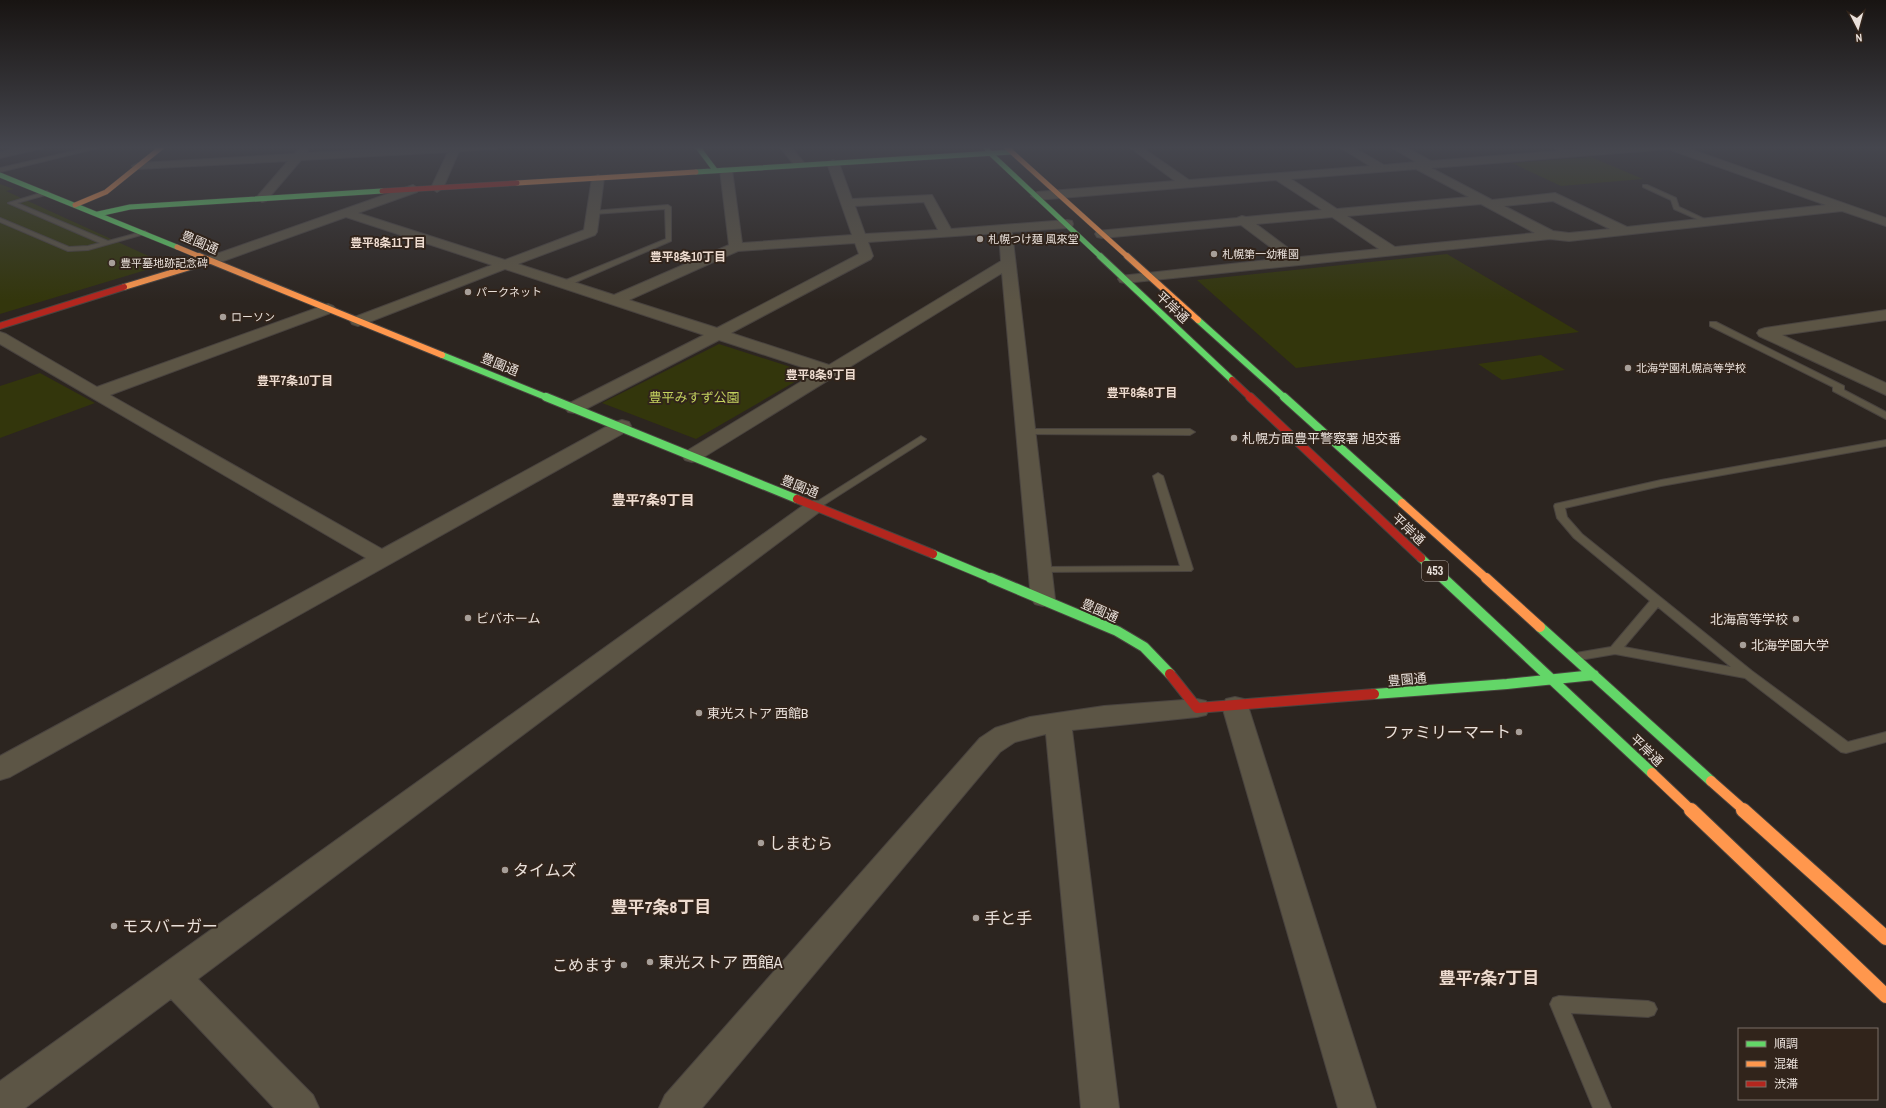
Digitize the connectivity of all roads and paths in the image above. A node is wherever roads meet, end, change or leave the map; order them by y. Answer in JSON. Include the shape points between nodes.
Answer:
{"nodes":[{"id":1,"x":29,"y":198,"type":"edge"},
{"id":2,"x":58,"y":198,"type":"edge"},
{"id":3,"x":92,"y":198,"type":"edge"},
{"id":4,"x":262,"y":198,"type":"joint"},
{"id":5,"x":267,"y":198,"type":"edge"},
{"id":6,"x":389,"y":198,"type":"edge"},
{"id":7,"x":596,"y":198,"type":"edge"},
{"id":8,"x":726,"y":198,"type":"edge"},
{"id":9,"x":846,"y":198,"type":"edge"},
{"id":10,"x":1039,"y":198,"type":"edge"},
{"id":11,"x":1063,"y":198,"type":"edge"},
{"id":12,"x":1312,"y":198,"type":"edge"},
{"id":13,"x":1478,"y":198,"type":"edge"},
{"id":14,"x":1673,"y":198,"type":"edge"},
{"id":15,"x":1817,"y":198,"type":"edge"},
{"id":16,"x":1485,"y":202,"type":"junction"},
{"id":17,"x":848,"y":203,"type":"junction"},
{"id":18,"x":75,"y":205,"type":"junction"},
{"id":19,"x":1843,"y":207,"type":"junction"},
{"id":20,"x":594,"y":212,"type":"junction"},
{"id":21,"x":1334,"y":212,"type":"junction"},
{"id":22,"x":347,"y":213,"type":"junction"},
{"id":23,"x":98,"y":214,"type":"junction"},
{"id":24,"x":1886,"y":214,"type":"edge"},
{"id":25,"x":1868,"y":216,"type":"junction"},
{"id":26,"x":0,"y":220,"type":"edge"},
{"id":27,"x":1242,"y":220,"type":"junction"},
{"id":28,"x":1708,"y":222,"type":"junction"},
{"id":29,"x":1886,"y":222,"type":"edge"},
{"id":30,"x":1068,"y":224,"type":"junction"},
{"id":31,"x":1005,"y":228,"type":"junction"},
{"id":32,"x":1625,"y":231,"type":"junction"},
{"id":33,"x":946,"y":232,"type":"junction"},
{"id":34,"x":145,"y":233,"type":"junction"},
{"id":35,"x":1102,"y":234,"type":"junction"},
{"id":36,"x":1550,"y":235,"type":"junction"},
{"id":37,"x":861,"y":238,"type":"junction"},
{"id":38,"x":107,"y":244,"type":"junction"},
{"id":39,"x":736,"y":248,"type":"junction"},
{"id":40,"x":1392,"y":251,"type":"junction"},
{"id":41,"x":210,"y":261,"type":"junction"},
{"id":42,"x":1297,"y":261,"type":"junction"},
{"id":43,"x":505,"y":264,"type":"junction"},
{"id":44,"x":1007,"y":264,"type":"junction"},
{"id":45,"x":1149,"y":276,"type":"junction"},
{"id":46,"x":1124,"y":279,"type":"junction"},
{"id":47,"x":564,"y":284,"type":"junction"},
{"id":48,"x":616,"y":300,"type":"junction"},
{"id":49,"x":328,"y":309,"type":"junction"},
{"id":50,"x":1886,"y":315,"type":"edge"},
{"id":51,"x":358,"y":321,"type":"junction"},
{"id":52,"x":1712,"y":324,"type":"dead end"},
{"id":53,"x":0,"y":326,"type":"edge"},
{"id":54,"x":718,"y":334,"type":"junction"},
{"id":55,"x":0,"y":337,"type":"edge"},
{"id":56,"x":831,"y":371,"type":"junction"},
{"id":57,"x":1886,"y":390,"type":"edge"},
{"id":58,"x":96,"y":394,"type":"junction"},
{"id":59,"x":574,"y":408,"type":"junction"},
{"id":60,"x":1886,"y":416,"type":"edge"},
{"id":61,"x":622,"y":426,"type":"junction"},
{"id":62,"x":1025,"y":432,"type":"junction"},
{"id":63,"x":1190,"y":432,"type":"dead end"},
{"id":64,"x":920,"y":439,"type":"dead end"},
{"id":65,"x":1886,"y":443,"type":"edge"},
{"id":66,"x":692,"y":456,"type":"junction"},
{"id":67,"x":1158,"y":476,"type":"dead end"},
{"id":68,"x":815,"y":506,"type":"junction"},
{"id":69,"x":382,"y":558,"type":"junction"},
{"id":70,"x":1040,"y":570,"type":"junction"},
{"id":71,"x":1043,"y":599,"type":"junction"},
{"id":72,"x":1657,"y":600,"type":"junction"},
{"id":73,"x":1615,"y":650,"type":"junction"},
{"id":74,"x":1574,"y":657,"type":"junction"},
{"id":75,"x":1748,"y":674,"type":"junction"},
{"id":76,"x":1594,"y":675,"type":"junction"},
{"id":77,"x":1553,"y":680,"type":"junction"},
{"id":78,"x":1234,"y":706,"type":"junction"},
{"id":79,"x":1197,"y":708,"type":"junction"},
{"id":80,"x":1058,"y":722,"type":"junction"},
{"id":81,"x":1886,"y":736,"type":"edge"},
{"id":82,"x":0,"y":769,"type":"edge"},
{"id":83,"x":1886,"y":938,"type":"edge"},
{"id":84,"x":173,"y":977,"type":"junction"},
{"id":85,"x":1886,"y":996,"type":"edge"},
{"id":86,"x":1648,"y":1009,"type":"dead end"},
{"id":87,"x":0,"y":1104,"type":"edge"},
{"id":88,"x":300,"y":1108,"type":"edge"},
{"id":89,"x":678,"y":1108,"type":"edge"},
{"id":90,"x":1100,"y":1108,"type":"edge"},
{"id":91,"x":1357,"y":1108,"type":"edge"},
{"id":92,"x":1602,"y":1108,"type":"edge"}],
"edges":[{"from":1,"to":38,"type":"lane","via":[[8,203]]},
{"from":2,"to":18,"type":"main road","name":"豊園通"},
{"from":3,"to":18,"type":"main road"},
{"from":4,"to":5,"type":"main road"},
{"from":4,"to":23,"type":"main road","via":[[130,207]]},
{"from":6,"to":22,"type":"street"},
{"from":7,"to":20,"type":"street"},
{"from":8,"to":39,"type":"street"},
{"from":9,"to":17,"type":"street"},
{"from":10,"to":30,"type":"main road","name":"平岸通","number":"453"},
{"from":11,"to":35,"type":"main road","name":"平岸通","number":"453"},
{"from":12,"to":21,"type":"street"},
{"from":13,"to":16,"type":"street"},
{"from":14,"to":28,"type":"lane","via":[[1676,208]]},
{"from":15,"to":19,"type":"street"},
{"from":16,"to":21,"type":"street"},
{"from":16,"to":32,"type":"street","via":[[1555,198]]},
{"from":16,"to":36,"type":"street"},
{"from":17,"to":33,"type":"street","via":[[928,198]]},
{"from":17,"to":37,"type":"street"},
{"from":18,"to":23,"type":"main road","name":"豊園通"},
{"from":19,"to":25,"type":"street"},
{"from":19,"to":28,"type":"street"},
{"from":20,"to":43,"type":"street","via":[[590,232]]},
{"from":20,"to":47,"type":"lane","via":[[668,207],[669,240]]},
{"from":21,"to":27,"type":"street"},
{"from":21,"to":40,"type":"street"},
{"from":22,"to":41,"type":"street"},
{"from":22,"to":43,"type":"street"},
{"from":23,"to":34,"type":"main road","name":"豊園通"},
{"from":24,"to":25,"type":"street"},
{"from":25,"to":29,"type":"street"},
{"from":26,"to":38,"type":"lane","via":[[68,249]]},
{"from":27,"to":35,"type":"street"},
{"from":27,"to":42,"type":"street"},
{"from":28,"to":32,"type":"street"},
{"from":30,"to":31,"type":"street"},
{"from":30,"to":46,"type":"main road","name":"平岸通","number":"453"},
{"from":31,"to":33,"type":"street"},
{"from":31,"to":44,"type":"street"},
{"from":32,"to":36,"type":"street","via":[[1569,237]]},
{"from":33,"to":37,"type":"street"},
{"from":34,"to":38,"type":"lane"},
{"from":34,"to":41,"type":"main road","name":"豊園通"},
{"from":35,"to":45,"type":"main road","name":"平岸通","number":"453"},
{"from":36,"to":40,"type":"street"},
{"from":37,"to":39,"type":"street"},
{"from":37,"to":54,"type":"street","via":[[866,256]]},
{"from":39,"to":48,"type":"street"},
{"from":40,"to":42,"type":"street"},
{"from":41,"to":49,"type":"main road","name":"豊園通"},
{"from":41,"to":53,"type":"main road"},
{"from":42,"to":45,"type":"street"},
{"from":43,"to":47,"type":"street"},
{"from":43,"to":51,"type":"street"},
{"from":44,"to":56,"type":"street"},
{"from":44,"to":62,"type":"street"},
{"from":45,"to":46,"type":"street"},
{"from":45,"to":74,"type":"main road","name":"平岸通","number":"453"},
{"from":46,"to":77,"type":"main road","name":"平岸通","number":"453"},
{"from":47,"to":48,"type":"street"},
{"from":48,"to":54,"type":"street"},
{"from":49,"to":51,"type":"main road","name":"豊園通"},
{"from":49,"to":58,"type":"street"},
{"from":50,"to":57,"type":"street","via":[[1766,333]]},
{"from":51,"to":59,"type":"main road","name":"豊園通"},
{"from":52,"to":60,"type":"lane","via":[[1841,388],[1836,389]]},
{"from":54,"to":56,"type":"street"},
{"from":54,"to":59,"type":"street"},
{"from":55,"to":58,"type":"street"},
{"from":56,"to":66,"type":"street"},
{"from":58,"to":69,"type":"street"},
{"from":59,"to":61,"type":"main road","name":"豊園通"},
{"from":61,"to":66,"type":"main road","name":"豊園通"},
{"from":61,"to":69,"type":"street"},
{"from":62,"to":63,"type":"lane"},
{"from":62,"to":70,"type":"street"},
{"from":64,"to":68,"type":"lane"},
{"from":65,"to":72,"type":"lane","via":[[1661,483],[1560,506],[1562,518],[1578,536]]},
{"from":66,"to":68,"type":"main road","name":"豊園通"},
{"from":67,"to":70,"type":"lane","via":[[1187,569]]},
{"from":68,"to":71,"type":"main road","name":"豊園通"},
{"from":68,"to":84,"type":"street"},
{"from":69,"to":82,"type":"street"},
{"from":70,"to":71,"type":"street"},
{"from":71,"to":79,"type":"main road","name":"豊園通","via":[[1143,646],[1155,656]]},
{"from":72,"to":73,"type":"lane"},
{"from":72,"to":75,"type":"lane"},
{"from":73,"to":74,"type":"lane"},
{"from":73,"to":75,"type":"lane"},
{"from":74,"to":76,"type":"main road","name":"平岸通","number":"453"},
{"from":75,"to":81,"type":"lane","via":[[1846,748]]},
{"from":76,"to":77,"type":"main road","name":"豊園通"},
{"from":76,"to":83,"type":"main road","name":"平岸通","number":"453"},
{"from":77,"to":78,"type":"main road","name":"豊園通"},
{"from":77,"to":85,"type":"main road","name":"平岸通","number":"453"},
{"from":78,"to":79,"type":"main road","name":"豊園通"},
{"from":78,"to":91,"type":"street"},
{"from":79,"to":80,"type":"street"},
{"from":80,"to":89,"type":"street","via":[[1005,735],[990,745]]},
{"from":80,"to":90,"type":"street"},
{"from":84,"to":87,"type":"street"},
{"from":84,"to":88,"type":"street"},
{"from":86,"to":92,"type":"lane","via":[[1560,1004]]}]}
